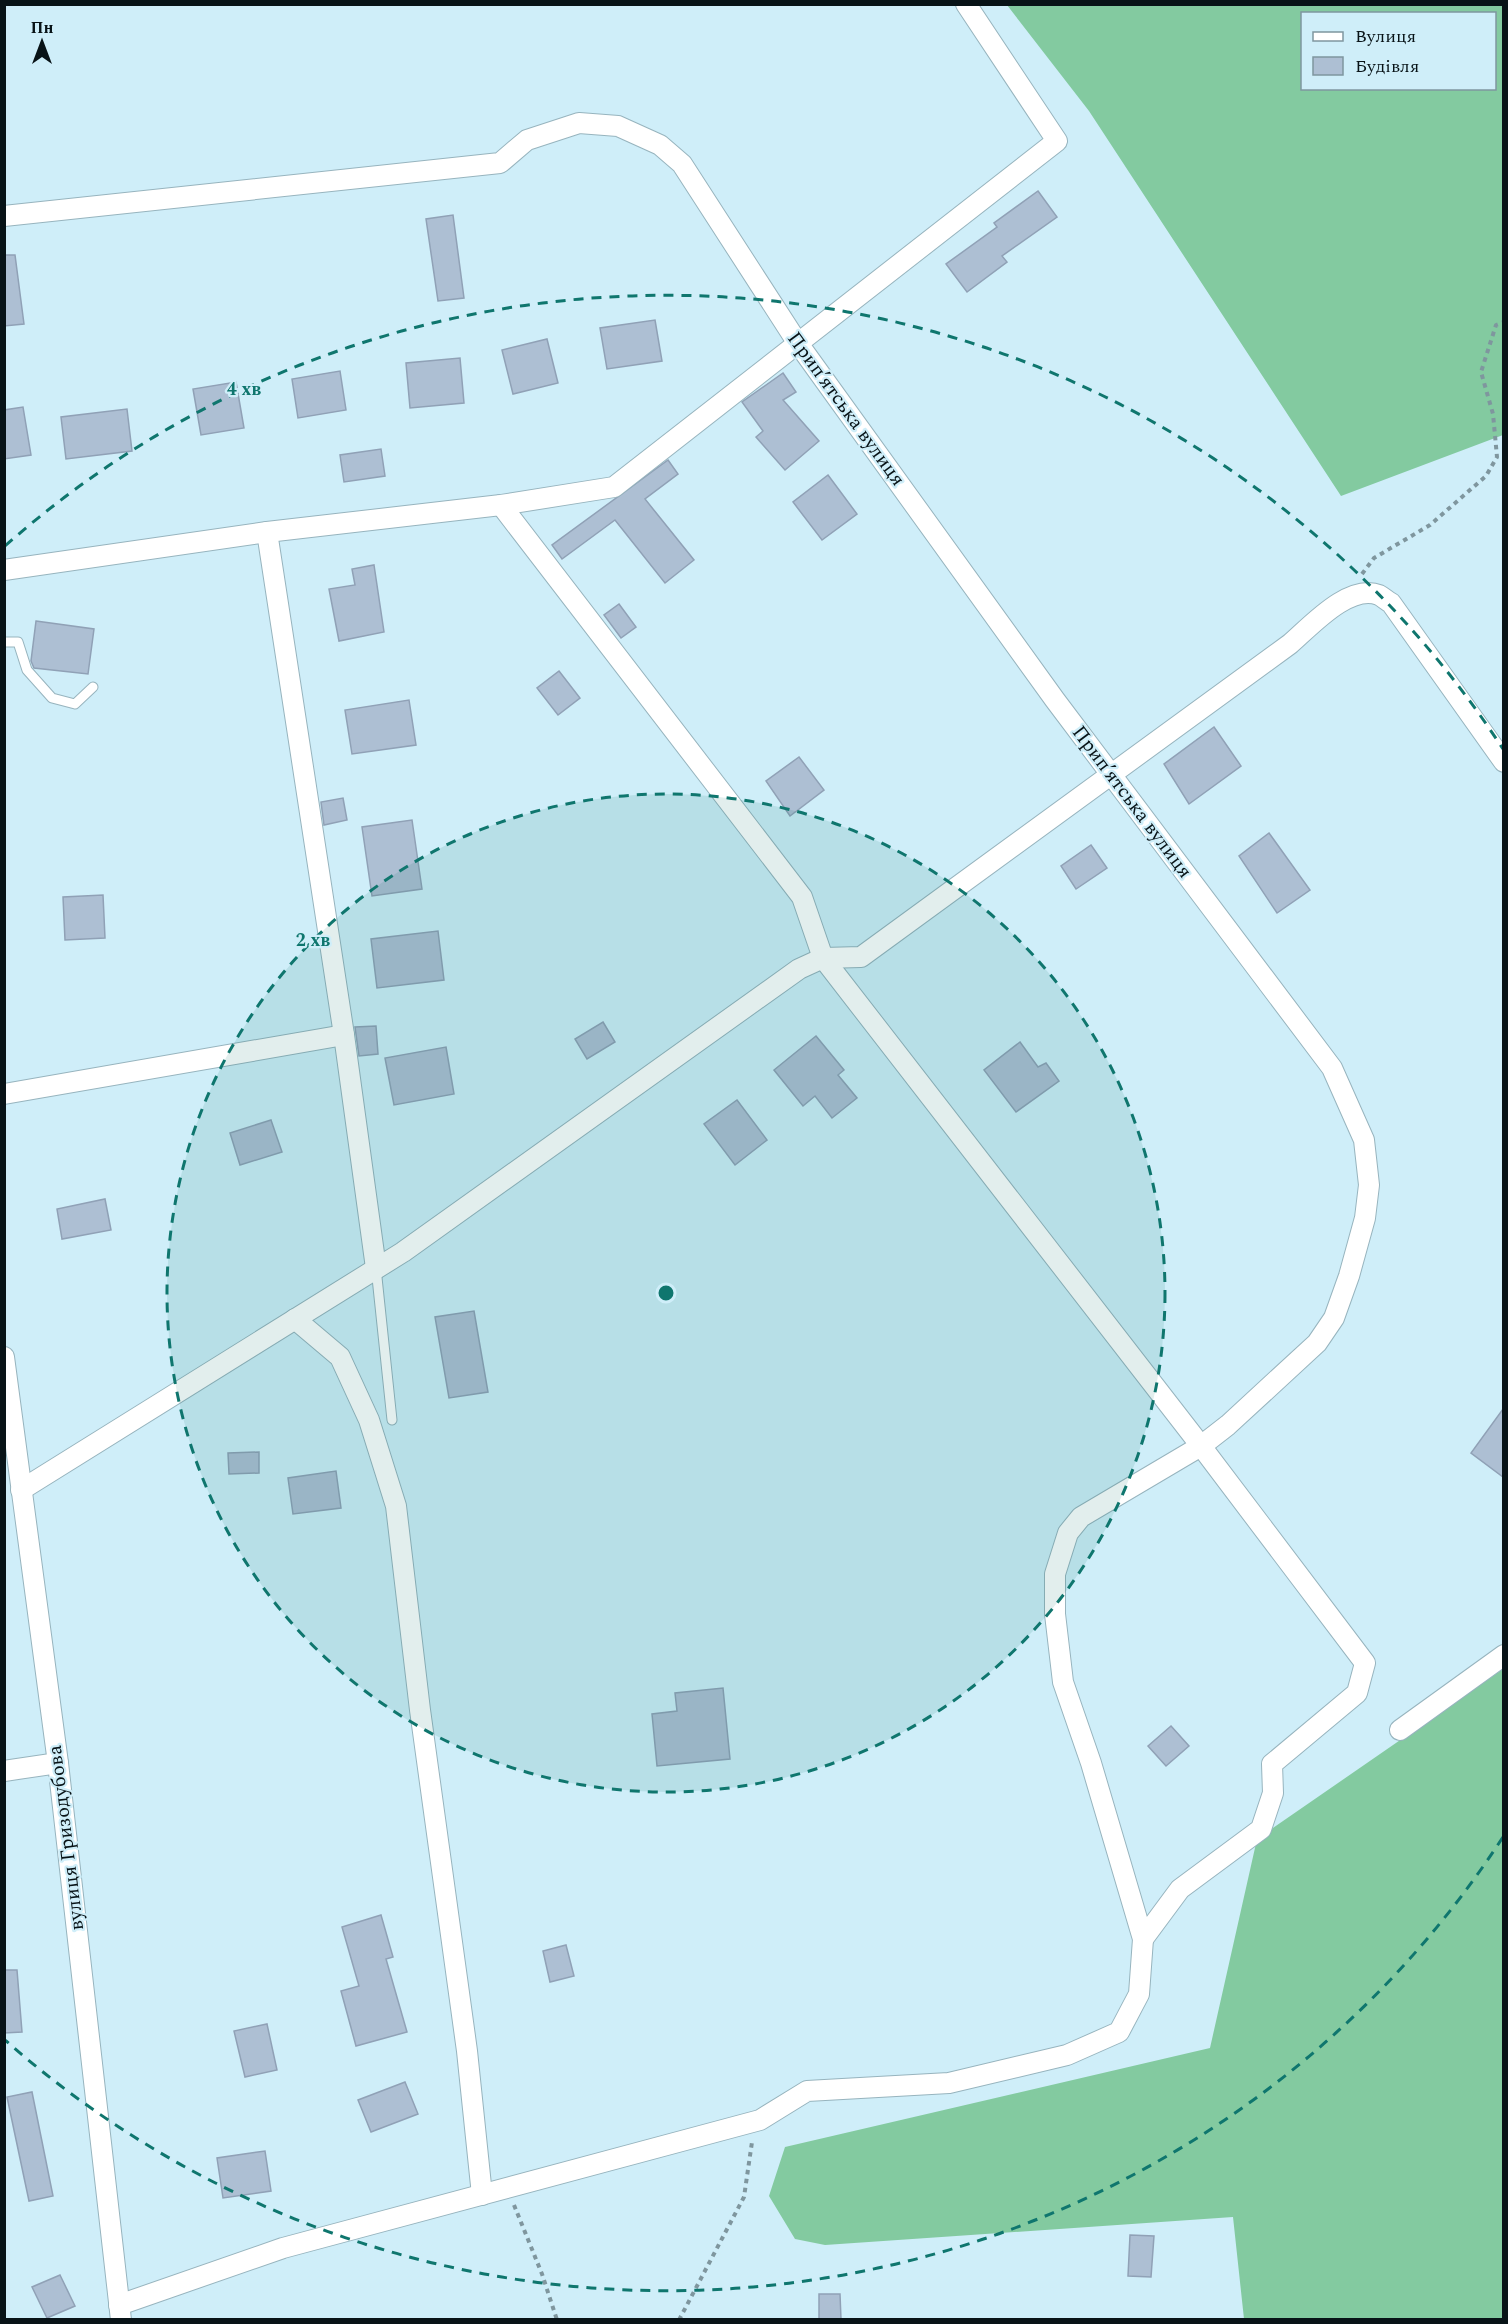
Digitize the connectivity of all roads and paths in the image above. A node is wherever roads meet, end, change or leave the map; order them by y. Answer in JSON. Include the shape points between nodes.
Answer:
{"nodes":[{"id":1,"x":966,"y":4,"type":"edge"},
{"id":2,"x":4,"y":216,"type":"edge"},
{"id":3,"x":1503,"y":322,"type":"edge"},
{"id":4,"x":797,"y":342,"type":"junction"},
{"id":5,"x":501,"y":505,"type":"junction"},
{"id":6,"x":267,"y":532,"type":"junction"},
{"id":7,"x":4,"y":570,"type":"edge"},
{"id":8,"x":1361,"y":575,"type":"dead end"},
{"id":9,"x":4,"y":642,"type":"edge"},
{"id":10,"x":93,"y":687,"type":"dead end"},
{"id":11,"x":1503,"y":762,"type":"edge"},
{"id":12,"x":1111,"y":776,"type":"junction"},
{"id":13,"x":823,"y":958,"type":"junction"},
{"id":14,"x":344,"y":1035,"type":"junction"},
{"id":15,"x":4,"y":1094,"type":"edge"},
{"id":16,"x":376,"y":1268,"type":"junction"},
{"id":17,"x":295,"y":1319,"type":"junction"},
{"id":18,"x":4,"y":1357,"type":"edge"},
{"id":19,"x":392,"y":1420,"type":"dead end"},
{"id":20,"x":1201,"y":1446,"type":"junction"},
{"id":21,"x":21,"y":1490,"type":"junction"},
{"id":22,"x":1503,"y":1655,"type":"edge"},
{"id":23,"x":1400,"y":1730,"type":"dead end"},
{"id":24,"x":58,"y":1763,"type":"junction"},
{"id":25,"x":4,"y":1771,"type":"edge"},
{"id":26,"x":1143,"y":1939,"type":"junction"},
{"id":27,"x":760,"y":2120,"type":"junction"},
{"id":28,"x":507,"y":2189,"type":"junction"},
{"id":29,"x":483,"y":2195,"type":"junction"},
{"id":30,"x":120,"y":2312,"type":"edge"},
{"id":31,"x":557,"y":2319,"type":"edge"},
{"id":32,"x":679,"y":2319,"type":"edge"}],
"edges":[{"from":1,"to":4,"type":"street","via":[[1057,141]]},
{"from":2,"to":4,"type":"street","name":"Прип’ятська вулиця","via":[[500,163],[527,140],[579,123],[618,126],[660,145],[682,164]]},
{"from":3,"to":8,"type":"path","via":[[1496,325],[1481,372],[1493,414],[1497,457],[1486,476],[1430,525],[1374,558]]},
{"from":4,"to":5,"type":"street","via":[[614,486]]},
{"from":4,"to":12,"type":"street","name":"Прип’ятська вулиця"},
{"from":5,"to":6,"type":"street"},
{"from":5,"to":13,"type":"street","via":[[802,897]]},
{"from":6,"to":7,"type":"street"},
{"from":6,"to":14,"type":"street"},
{"from":9,"to":10,"type":"lane","via":[[18,642],[27,670],[52,698],[75,704]]},
{"from":11,"to":12,"type":"street","via":[[1391,603],[1377,594],[1359,594],[1341,600],[1290,644]]},
{"from":12,"to":13,"type":"street","via":[[861,957]]},
{"from":12,"to":20,"type":"street","name":"Прип’ятська вулиця","via":[[1332,1068],[1364,1140],[1369,1185],[1365,1218],[1334,1318],[1317,1343]]},
{"from":13,"to":16,"type":"street","via":[[799,969]]},
{"from":13,"to":20,"type":"street"},
{"from":14,"to":15,"type":"street"},
{"from":14,"to":16,"type":"street"},
{"from":16,"to":17,"type":"street"},
{"from":16,"to":19,"type":"lane"},
{"from":17,"to":21,"type":"street"},
{"from":17,"to":29,"type":"street","via":[[340,1357],[369,1420],[396,1506]]},
{"from":18,"to":21,"type":"street","name":"вулиця Гризодубова"},
{"from":20,"to":26,"type":"street","name":"Прип’ятська вулиця","via":[[1081,1517],[1068,1533],[1055,1574],[1063,1682]]},
{"from":20,"to":26,"type":"street","via":[[1365,1663],[1357,1694],[1272,1764],[1273,1793],[1261,1829],[1180,1889]]},
{"from":21,"to":24,"type":"street","name":"вулиця Гризодубова"},
{"from":22,"to":23,"type":"street"},
{"from":24,"to":25,"type":"street"},
{"from":24,"to":30,"type":"street","name":"вулиця Гризодубова"},
{"from":26,"to":27,"type":"street","via":[[1139,1994],[1119,2032],[1067,2055],[950,2083],[807,2091]]},
{"from":27,"to":28,"type":"street"},
{"from":27,"to":32,"type":"path","via":[[744,2197]]},
{"from":28,"to":29,"type":"street"},
{"from":28,"to":31,"type":"path"},
{"from":29,"to":30,"type":"street","via":[[283,2248]]}]}
